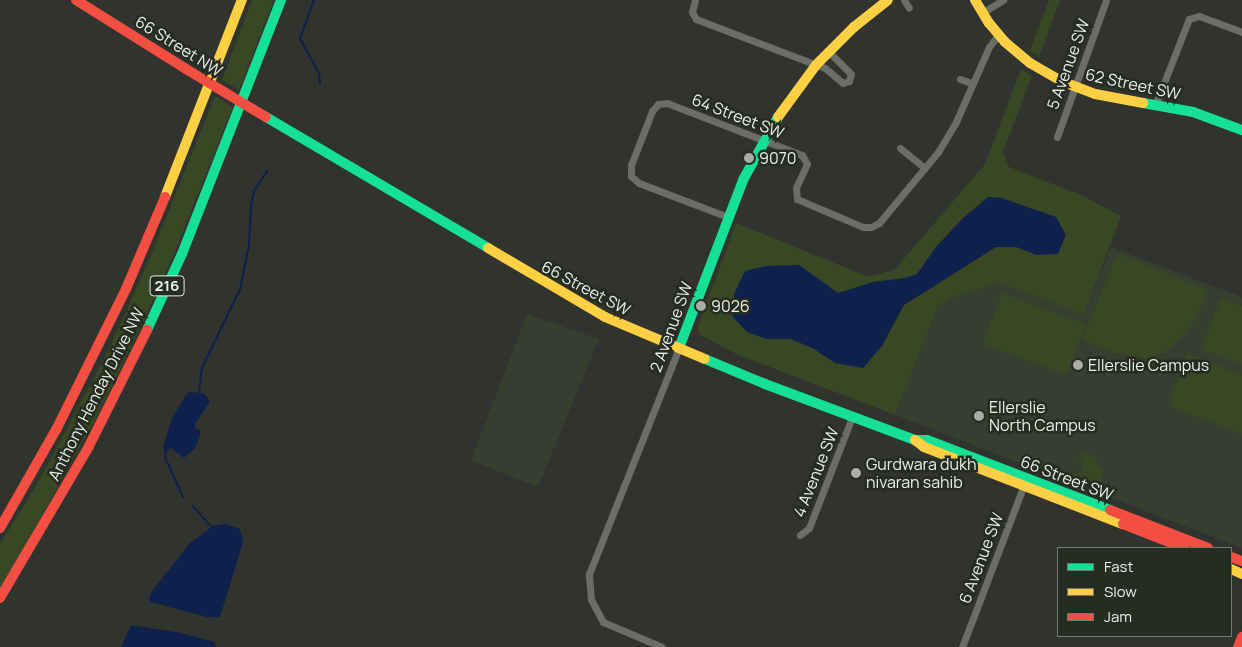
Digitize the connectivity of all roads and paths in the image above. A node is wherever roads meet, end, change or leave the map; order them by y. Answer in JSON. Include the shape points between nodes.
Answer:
{"nodes":[{"id":1,"x":76,"y":0,"type":"edge"},
{"id":2,"x":242,"y":0,"type":"edge"},
{"id":3,"x":281,"y":0,"type":"edge"},
{"id":4,"x":694,"y":0,"type":"edge"},
{"id":5,"x":904,"y":0,"type":"edge"},
{"id":6,"x":976,"y":0,"type":"edge"},
{"id":7,"x":1003,"y":0,"type":"edge"},
{"id":8,"x":1106,"y":0,"type":"edge"},
{"id":9,"x":884,"y":1,"type":"edge"},
{"id":10,"x":909,"y":8,"type":"dead end"},
{"id":11,"x":982,"y":13,"type":"junction"},
{"id":12,"x":1242,"y":32,"type":"edge"},
{"id":13,"x":998,"y":35,"type":"junction"},
{"id":14,"x":828,"y":52,"type":"junction"},
{"id":15,"x":816,"y":65,"type":"junction"},
{"id":16,"x":960,"y":79,"type":"dead end"},
{"id":17,"x":972,"y":83,"type":"junction"},
{"id":18,"x":1074,"y":87,"type":"junction"},
{"id":19,"x":1156,"y":104,"type":"junction"},
{"id":20,"x":266,"y":117,"type":"joint"},
{"id":21,"x":1242,"y":130,"type":"edge"},
{"id":22,"x":1057,"y":137,"type":"dead end"},
{"id":23,"x":763,"y":140,"type":"junction"},
{"id":24,"x":900,"y":148,"type":"dead end"},
{"id":25,"x":924,"y":168,"type":"junction"},
{"id":26,"x":728,"y":217,"type":"junction"},
{"id":27,"x":679,"y":348,"type":"junction"},
{"id":28,"x":852,"y":416,"type":"junction"},
{"id":29,"x":1025,"y":482,"type":"junction"},
{"id":30,"x":0,"y":528,"type":"edge"},
{"id":31,"x":800,"y":535,"type":"dead end"},
{"id":32,"x":1182,"y":547,"type":"edge"},
{"id":33,"x":1205,"y":547,"type":"edge"},
{"id":34,"x":0,"y":598,"type":"edge"},
{"id":35,"x":1242,"y":636,"type":"edge"},
{"id":36,"x":662,"y":647,"type":"edge"},
{"id":37,"x":962,"y":647,"type":"edge"},
{"id":38,"x":1238,"y":647,"type":"edge"}],
"edges":[{"from":1,"to":20,"type":"main road","name":"66 Street NW","bridge":true},
{"from":2,"to":30,"type":"main road","name":"Anthony Henday Drive NW","number":"216","via":[[129,281],[64,415]]},
{"from":3,"to":34,"type":"main road","name":"Anthony Henday Drive NW","number":"216","via":[[185,246],[144,336],[84,454]]},
{"from":4,"to":15,"type":"street","via":[[692,14],[698,20]]},
{"from":5,"to":10,"type":"street"},
{"from":6,"to":11,"type":"main road","name":"62 Street SW"},
{"from":7,"to":11,"type":"street"},
{"from":8,"to":18,"type":"street","name":"5 Avenue SW"},
{"from":9,"to":14,"type":"main road","name":"2 Avenue SW"},
{"from":11,"to":13,"type":"main road","name":"62 Street SW"},
{"from":12,"to":19,"type":"street","via":[[1202,17],[1192,17]]},
{"from":13,"to":17,"type":"street"},
{"from":13,"to":18,"type":"main road","name":"62 Street SW","via":[[1035,66]]},
{"from":14,"to":15,"type":"main road","name":"2 Avenue SW"},
{"from":14,"to":15,"type":"street","via":[[851,74],[849,82],[843,83]]},
{"from":15,"to":23,"type":"main road","name":"2 Avenue SW"},
{"from":16,"to":17,"type":"street"},
{"from":17,"to":25,"type":"street","via":[[950,134]]},
{"from":18,"to":19,"type":"main road","name":"62 Street SW","via":[[1095,94]]},
{"from":18,"to":22,"type":"street","name":"5 Avenue SW"},
{"from":19,"to":21,"type":"main road","name":"62 Street SW","via":[[1193,112]]},
{"from":20,"to":27,"type":"main road","name":"66 Street SW","via":[[574,300],[605,317]]},
{"from":23,"to":25,"type":"street","name":"64 Street SW","via":[[802,155],[806,160],[795,197],[863,226],[879,223]]},
{"from":23,"to":26,"type":"main road","name":"2 Avenue SW"},
{"from":23,"to":26,"type":"street","name":"64 Street SW","via":[[667,103],[658,104],[652,111],[634,156],[631,176],[639,183]]},
{"from":24,"to":25,"type":"street"},
{"from":26,"to":27,"type":"main road","name":"2 Avenue SW"},
{"from":27,"to":28,"type":"main road","name":"66 Street SW"},
{"from":27,"to":36,"type":"street","name":"2 Avenue SW","via":[[589,574],[591,599],[603,622]]},
{"from":28,"to":29,"type":"main road","name":"66 Street SW","via":[[915,440],[927,440]]},
{"from":28,"to":31,"type":"street","name":"4 Avenue SW","via":[[809,528]]},
{"from":29,"to":32,"type":"main road","name":"66 Street SW"},
{"from":29,"to":33,"type":"main road","name":"66 Street SW"},
{"from":29,"to":37,"type":"street","name":"6 Avenue SW"},
{"from":35,"to":38,"type":"main road"}]}
